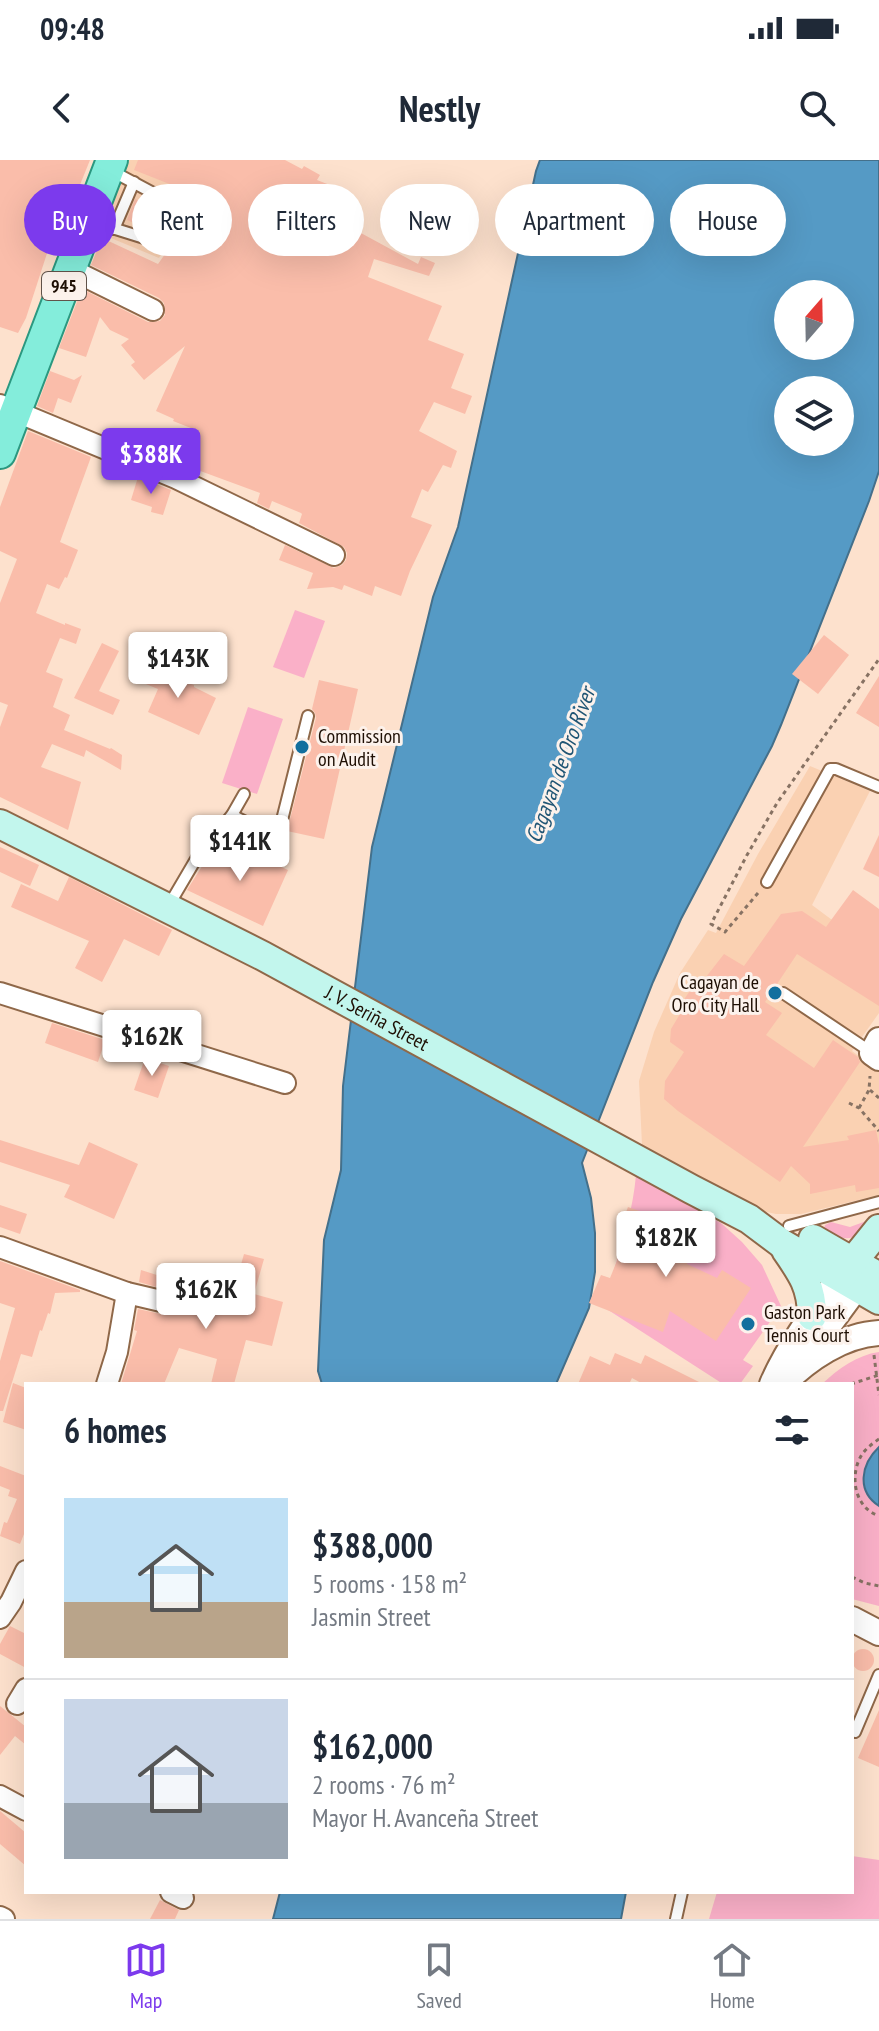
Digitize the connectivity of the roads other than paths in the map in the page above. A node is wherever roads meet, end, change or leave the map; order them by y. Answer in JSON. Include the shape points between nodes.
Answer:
{"nodes":[{"id":1,"x":118,"y":170,"type":"edge"},
{"id":2,"x":116,"y":230,"type":"edge"},
{"id":3,"x":79,"y":256,"type":"edge"},
{"id":4,"x":70,"y":269,"type":"junction"},
{"id":5,"x":153,"y":310,"type":"dead end"},
{"id":6,"x":8,"y":408,"type":"edge"},
{"id":7,"x":0,"y":453,"type":"edge"},
{"id":8,"x":334,"y":555,"type":"dead end"},
{"id":9,"x":308,"y":716,"type":"dead end"},
{"id":10,"x":879,"y":787,"type":"edge"},
{"id":11,"x":244,"y":794,"type":"dead end"},
{"id":12,"x":232,"y":815,"type":"junction"},
{"id":13,"x":0,"y":824,"type":"edge"},
{"id":14,"x":767,"y":882,"type":"road end"},
{"id":15,"x":167,"y":908,"type":"junction"},
{"id":16,"x":0,"y":993,"type":"edge"},
{"id":17,"x":783,"y":993,"type":"dead end"},
{"id":18,"x":877,"y":1050,"type":"edge"},
{"id":19,"x":285,"y":1083,"type":"dead end"},
{"id":20,"x":879,"y":1202,"type":"edge"},
{"id":21,"x":879,"y":1229,"type":"edge"},
{"id":22,"x":785,"y":1234,"type":"junction"},
{"id":23,"x":0,"y":1247,"type":"edge"},
{"id":24,"x":865,"y":1276,"type":"edge"},
{"id":25,"x":127,"y":1293,"type":"junction"},
{"id":26,"x":192,"y":1300,"type":"dead end"},
{"id":27,"x":812,"y":1316,"type":"junction"},
{"id":28,"x":879,"y":1333,"type":"edge"},
{"id":29,"x":783,"y":1381,"type":"edge"},
{"id":30,"x":108,"y":1382,"type":"edge"},
{"id":31,"x":24,"y":1577,"type":"edge"},
{"id":32,"x":12,"y":1611,"type":"edge"},
{"id":33,"x":854,"y":1611,"type":"edge"},
{"id":34,"x":879,"y":1615,"type":"edge"},
{"id":35,"x":854,"y":1620,"type":"edge"},
{"id":36,"x":879,"y":1633,"type":"edge"},
{"id":37,"x":879,"y":1675,"type":"edge"},
{"id":38,"x":855,"y":1732,"type":"dead end"},
{"id":39,"x":0,"y":1796,"type":"edge"},
{"id":40,"x":24,"y":1809,"type":"edge"},
{"id":41,"x":682,"y":1894,"type":"edge"},
{"id":42,"x":676,"y":1919,"type":"edge"}],
"edges":[{"from":1,"to":2,"type":"lane","via":[[170,202],[174,214],[157,242]]},
{"from":3,"to":4,"type":"main road","number":"945"},
{"from":4,"to":5,"type":"street"},
{"from":4,"to":6,"type":"main road","number":"945"},
{"from":6,"to":7,"type":"main road","number":"945"},
{"from":6,"to":8,"type":"street","via":[[176,478]]},
{"from":9,"to":12,"type":"lane","via":[[280,828],[272,830]]},
{"from":10,"to":14,"type":"lane","via":[[830,769]]},
{"from":11,"to":12,"type":"lane"},
{"from":12,"to":15,"type":"lane","via":[[199,854]]},
{"from":13,"to":15,"type":"main road","name":"J. V. Seriña Street"},
{"from":15,"to":22,"type":"main road","name":"J. V. Seriña Street","via":[[691,1189]]},
{"from":16,"to":19,"type":"street"},
{"from":17,"to":18,"type":"lane"},
{"from":20,"to":22,"type":"lane"},
{"from":21,"to":24,"type":"main road"},
{"from":22,"to":24,"type":"main road","name":"J. V. Seriña Street"},
{"from":22,"to":27,"type":"main road","via":[[810,1291]]},
{"from":23,"to":25,"type":"street"},
{"from":24,"to":27,"type":"street"},
{"from":24,"to":29,"type":"street"},
{"from":25,"to":26,"type":"street","via":[[161,1301]]},
{"from":25,"to":30,"type":"street"},
{"from":27,"to":29,"type":"street","via":[[781,1364]]},
{"from":28,"to":29,"type":"street","via":[[839,1344]]},
{"from":31,"to":32,"type":"street"},
{"from":33,"to":34,"type":"street"},
{"from":35,"to":36,"type":"street"},
{"from":37,"to":38,"type":"lane"},
{"from":39,"to":40,"type":"street"},
{"from":41,"to":42,"type":"lane"}]}
